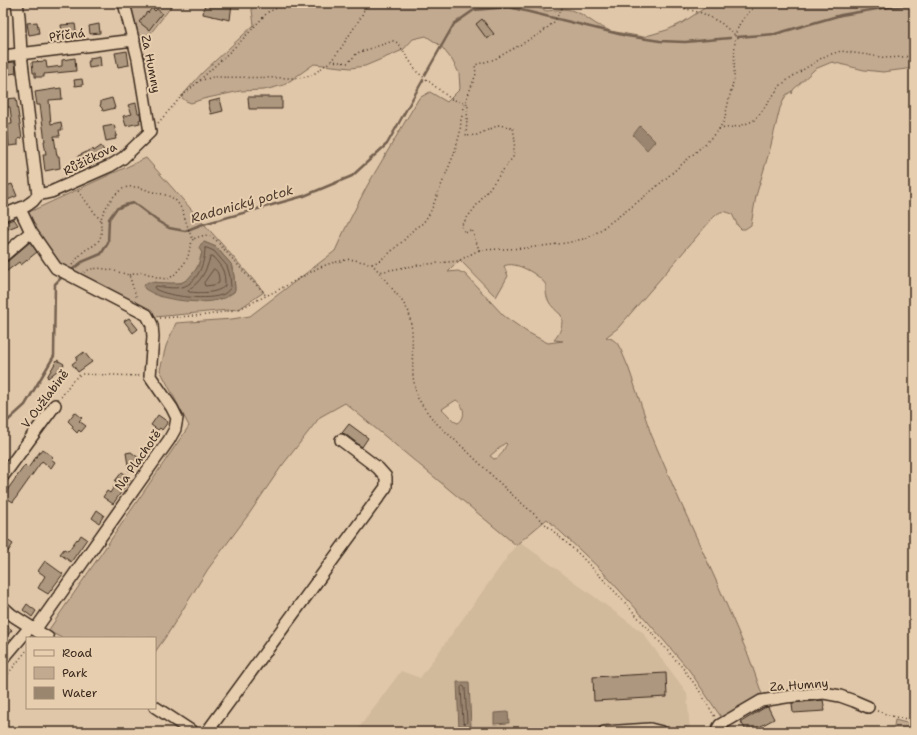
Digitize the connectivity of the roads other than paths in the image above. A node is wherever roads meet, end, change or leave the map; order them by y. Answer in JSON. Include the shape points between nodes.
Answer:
{"nodes":[{"id":1,"x":17,"y":3,"type":"edge"},
{"id":2,"x":124,"y":3,"type":"edge"},
{"id":3,"x":134,"y":40,"type":"junction"},
{"id":4,"x":21,"y":54,"type":"junction"},
{"id":5,"x":3,"y":56,"type":"edge"},
{"id":6,"x":150,"y":132,"type":"joint"},
{"id":7,"x":38,"y":195,"type":"junction"},
{"id":8,"x":20,"y":209,"type":"junction"},
{"id":9,"x":3,"y":215,"type":"edge"},
{"id":10,"x":31,"y":232,"type":"junction"},
{"id":11,"x":3,"y":256,"type":"edge"},
{"id":12,"x":56,"y":405,"type":"road end"},
{"id":13,"x":341,"y":440,"type":"dead end"},
{"id":14,"x":3,"y":476,"type":"edge"},
{"id":15,"x":3,"y":607,"type":"edge"},
{"id":16,"x":32,"y":628,"type":"junction"},
{"id":17,"x":46,"y":637,"type":"edge"},
{"id":18,"x":3,"y":659,"type":"edge"},
{"id":19,"x":868,"y":707,"type":"road end"},
{"id":20,"x":156,"y":708,"type":"edge"},
{"id":21,"x":718,"y":729,"type":"edge"},
{"id":22,"x":193,"y":732,"type":"edge"},
{"id":23,"x":207,"y":732,"type":"edge"},
{"id":24,"x":604,"y":732,"type":"edge"},
{"id":25,"x":662,"y":732,"type":"edge"}],
"edges":[{"from":1,"to":4,"type":"street"},
{"from":2,"to":3,"type":"street","name":"Za Humny"},
{"from":3,"to":4,"type":"street","name":"Příčná"},
{"from":3,"to":6,"type":"street","name":"Za Humny"},
{"from":4,"to":5,"type":"street","name":"Příčná"},
{"from":4,"to":7,"type":"street"},
{"from":6,"to":7,"type":"street","name":"Růžičkova","via":[[123,158],[110,166],[51,192]]},
{"from":7,"to":8,"type":"street","name":"Růžičkova"},
{"from":8,"to":9,"type":"street","name":"Růžičkova"},
{"from":8,"to":10,"type":"street"},
{"from":10,"to":11,"type":"street"},
{"from":10,"to":16,"type":"street","name":"Na Plachotě","via":[[56,268],[147,315],[152,325],[153,337],[150,376],[177,418],[169,440]]},
{"from":12,"to":14,"type":"street","name":"V Oužlabině"},
{"from":13,"to":23,"type":"street","via":[[378,468],[386,477],[386,487]]},
{"from":15,"to":16,"type":"street"},
{"from":16,"to":17,"type":"street"},
{"from":16,"to":18,"type":"street","name":"Na Plachotě"},
{"from":19,"to":21,"type":"street","name":"Za Humny","via":[[824,693],[786,697],[761,701]]},
{"from":20,"to":22,"type":"street"},
{"from":24,"to":25,"type":"street","via":[[650,728]]}]}
